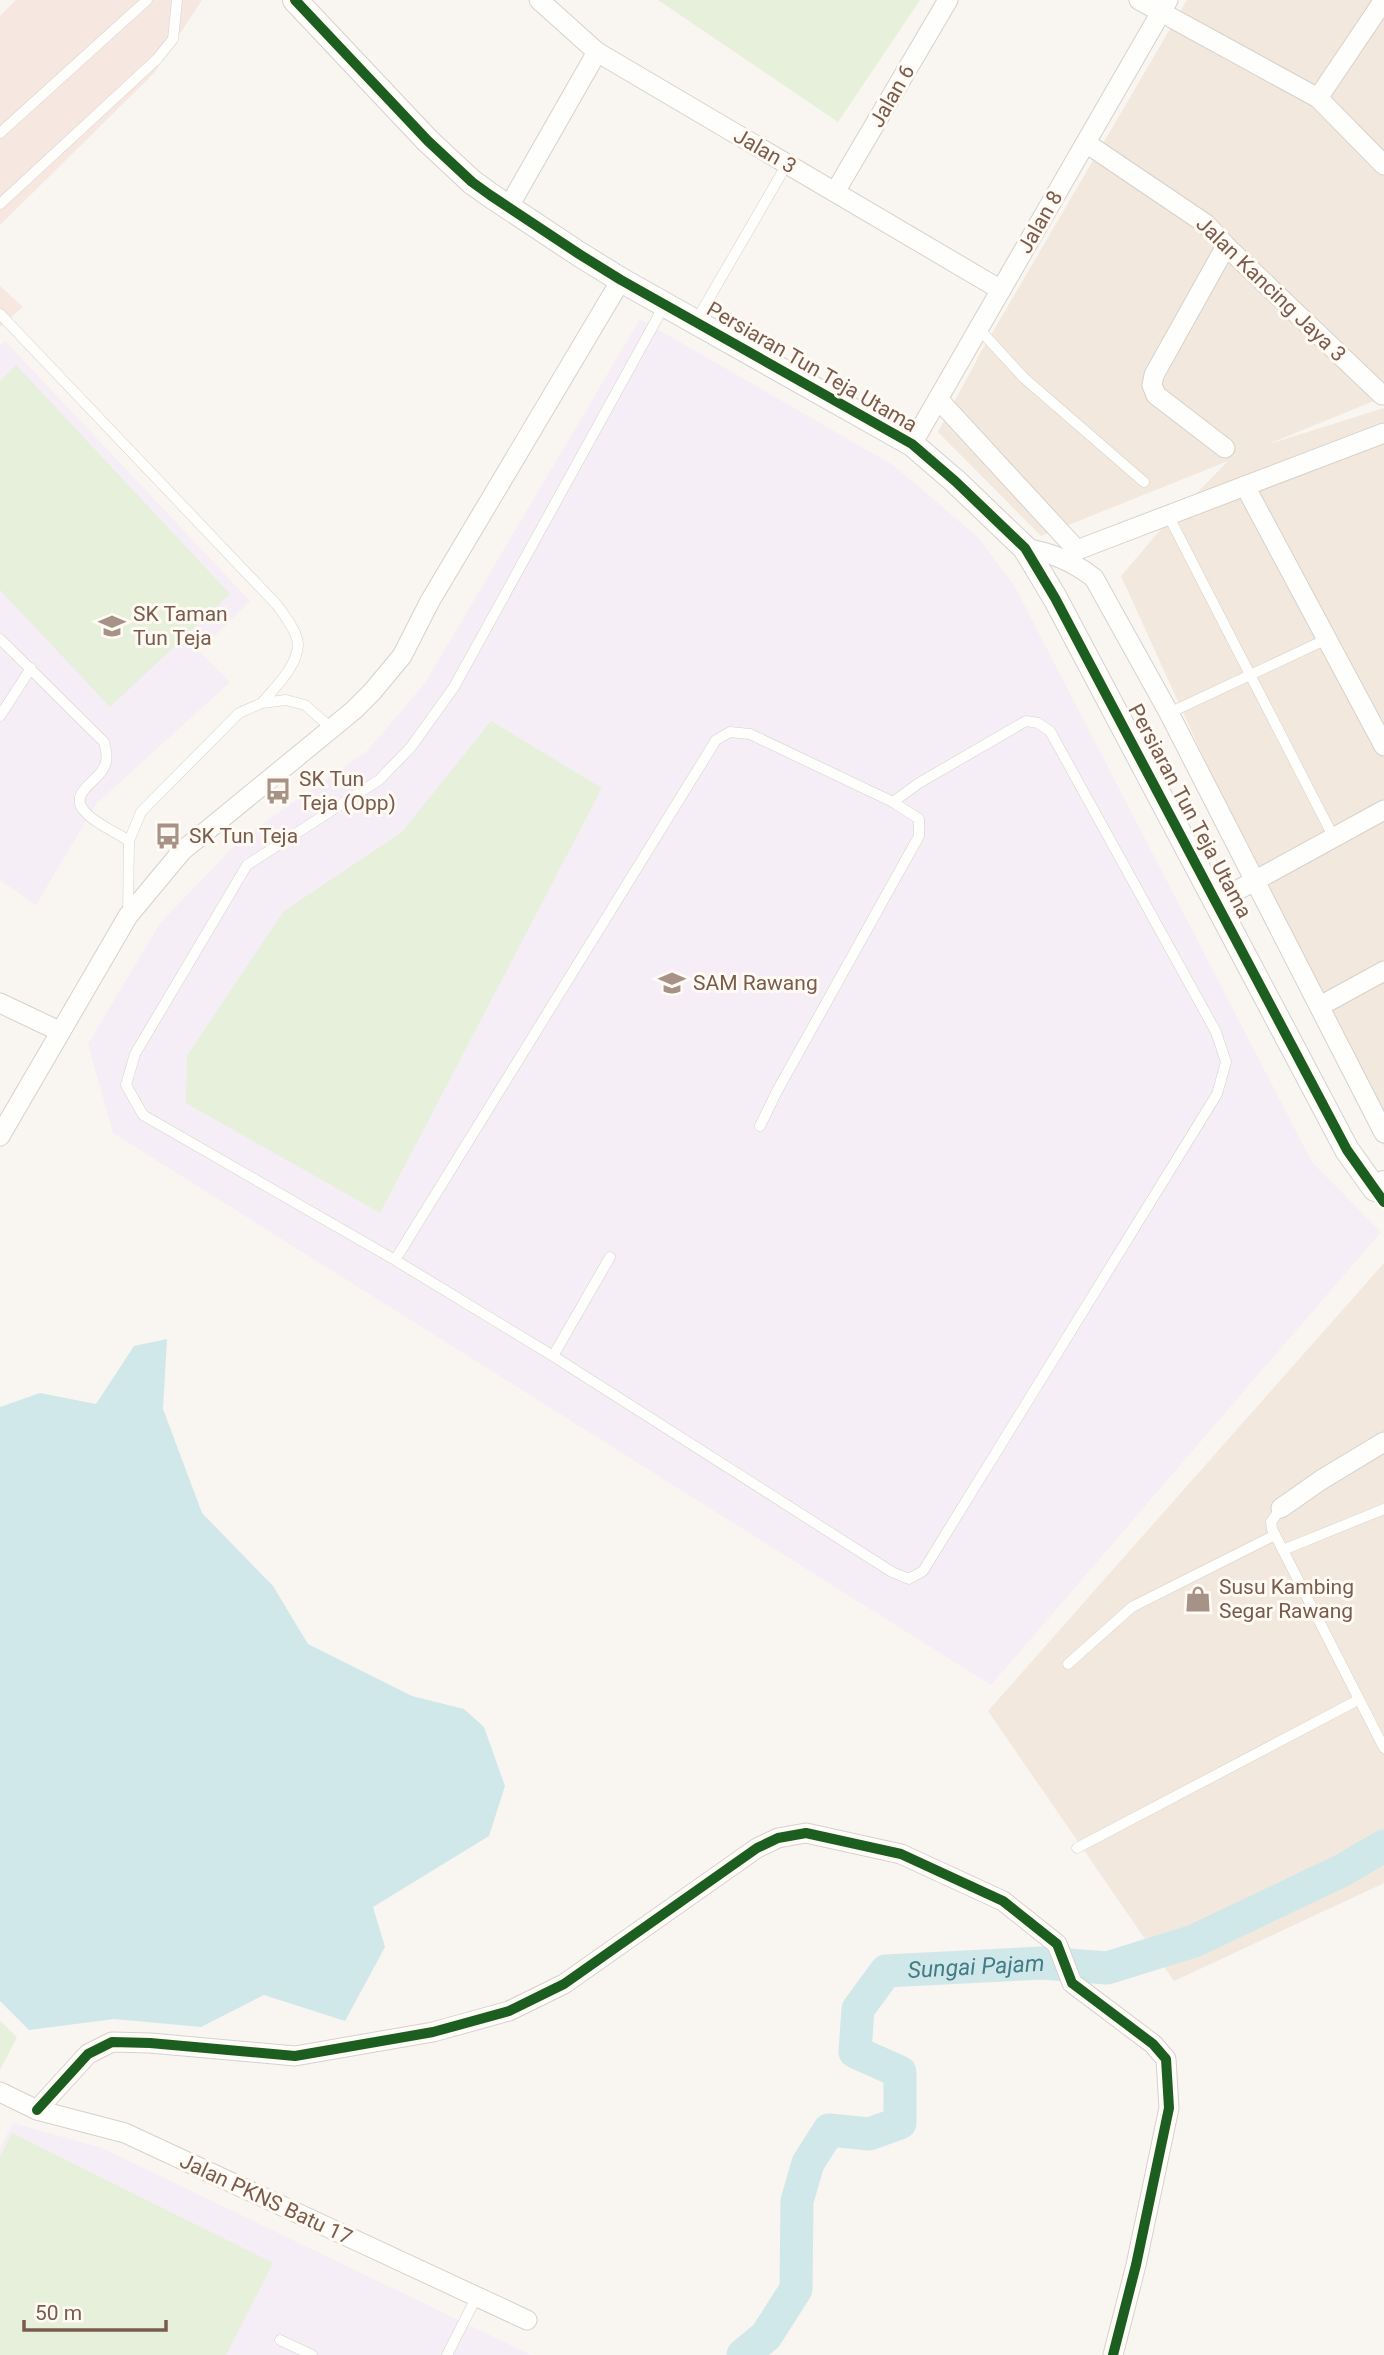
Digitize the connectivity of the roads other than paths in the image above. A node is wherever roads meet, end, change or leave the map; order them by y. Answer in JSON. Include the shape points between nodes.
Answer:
{"nodes":[{"id":1,"x":147,"y":0,"type":"edge"},
{"id":2,"x":177,"y":0,"type":"edge"},
{"id":3,"x":295,"y":0,"type":"edge"},
{"id":4,"x":539,"y":0,"type":"edge"},
{"id":5,"x":948,"y":0,"type":"edge"},
{"id":6,"x":1139,"y":0,"type":"edge"},
{"id":7,"x":1384,"y":0,"type":"edge"},
{"id":8,"x":1165,"y":6,"type":"edge"},
{"id":9,"x":597,"y":52,"type":"junction"},
{"id":10,"x":1318,"y":98,"type":"junction"},
{"id":11,"x":0,"y":132,"type":"edge"},
{"id":12,"x":1086,"y":143,"type":"junction"},
{"id":13,"x":787,"y":164,"type":"junction"},
{"id":14,"x":1384,"y":165,"type":"edge"},
{"id":15,"x":835,"y":192,"type":"junction"},
{"id":16,"x":0,"y":204,"type":"edge"},
{"id":17,"x":508,"y":208,"type":"junction"},
{"id":18,"x":1226,"y":246,"type":"junction"},
{"id":19,"x":621,"y":280,"type":"junction"},
{"id":20,"x":1001,"y":290,"type":"junction"},
{"id":21,"x":665,"y":304,"type":"junction"},
{"id":22,"x":0,"y":314,"type":"edge"},
{"id":23,"x":696,"y":322,"type":"junction"},
{"id":24,"x":978,"y":328,"type":"junction"},
{"id":25,"x":1382,"y":395,"type":"dead end"},
{"id":26,"x":938,"y":399,"type":"junction"},
{"id":27,"x":1384,"y":433,"type":"edge"},
{"id":28,"x":912,"y":444,"type":"junction"},
{"id":29,"x":1225,"y":448,"type":"dead end"},
{"id":30,"x":1144,"y":482,"type":"dead end"},
{"id":31,"x":1245,"y":486,"type":"junction"},
{"id":32,"x":1168,"y":515,"type":"junction"},
{"id":33,"x":1025,"y":548,"type":"junction"},
{"id":34,"x":1077,"y":557,"type":"junction"},
{"id":35,"x":0,"y":639,"type":"edge"},
{"id":36,"x":1327,"y":639,"type":"junction"},
{"id":37,"x":31,"y":668,"type":"junction"},
{"id":38,"x":1251,"y":674,"type":"junction"},
{"id":39,"x":262,"y":704,"type":"junction"},
{"id":40,"x":1169,"y":713,"type":"junction"},
{"id":41,"x":0,"y":716,"type":"edge"},
{"id":42,"x":331,"y":728,"type":"junction"},
{"id":43,"x":1384,"y":746,"type":"edge"},
{"id":44,"x":893,"y":802,"type":"junction"},
{"id":45,"x":1384,"y":810,"type":"edge"},
{"id":46,"x":1334,"y":838,"type":"junction"},
{"id":47,"x":129,"y":841,"type":"junction"},
{"id":48,"x":1254,"y":881,"type":"junction"},
{"id":49,"x":1216,"y":902,"type":"junction"},
{"id":50,"x":128,"y":916,"type":"junction"},
{"id":51,"x":1384,"y":971,"type":"edge"},
{"id":52,"x":0,"y":1003,"type":"edge"},
{"id":53,"x":1320,"y":1006,"type":"junction"},
{"id":54,"x":59,"y":1031,"type":"junction"},
{"id":55,"x":760,"y":1126,"type":"dead end"},
{"id":56,"x":1383,"y":1128,"type":"edge"},
{"id":57,"x":0,"y":1136,"type":"edge"},
{"id":58,"x":1381,"y":1191,"type":"edge"},
{"id":59,"x":610,"y":1257,"type":"dead end"},
{"id":60,"x":395,"y":1260,"type":"junction"},
{"id":61,"x":553,"y":1356,"type":"junction"},
{"id":62,"x":1384,"y":1442,"type":"edge"},
{"id":63,"x":1281,"y":1508,"type":"joint"},
{"id":64,"x":1384,"y":1509,"type":"edge"},
{"id":65,"x":1275,"y":1535,"type":"junction"},
{"id":66,"x":1283,"y":1550,"type":"junction"},
{"id":67,"x":1068,"y":1664,"type":"dead end"},
{"id":68,"x":1359,"y":1700,"type":"junction"},
{"id":69,"x":1384,"y":1748,"type":"edge"},
{"id":70,"x":1077,"y":1848,"type":"dead end"},
{"id":71,"x":0,"y":2092,"type":"edge"},
{"id":72,"x":37,"y":2110,"type":"junction"},
{"id":73,"x":477,"y":2297,"type":"junction"},
{"id":74,"x":527,"y":2320,"type":"dead end"},
{"id":75,"x":280,"y":2340,"type":"dead end"},
{"id":76,"x":312,"y":2355,"type":"edge"},
{"id":77,"x":447,"y":2355,"type":"edge"},
{"id":78,"x":1113,"y":2355,"type":"edge"}],
"edges":[{"from":1,"to":11,"type":"lane"},
{"from":2,"to":16,"type":"lane","via":[[173,39],[157,59]]},
{"from":3,"to":17,"type":"street","name":"Persiaran Tun Teja Utama","via":[[428,141]]},
{"from":4,"to":9,"type":"street","name":"Jalan 3"},
{"from":5,"to":15,"type":"street","name":"Jalan 6"},
{"from":6,"to":8,"type":"street"},
{"from":7,"to":10,"type":"street"},
{"from":8,"to":10,"type":"street"},
{"from":8,"to":12,"type":"street","name":"Jalan 8"},
{"from":9,"to":13,"type":"street","name":"Jalan 3"},
{"from":9,"to":17,"type":"street"},
{"from":10,"to":14,"type":"street"},
{"from":12,"to":18,"type":"street","name":"Jalan Kancing Jaya 3","via":[[1206,224]]},
{"from":12,"to":20,"type":"street","name":"Jalan 8"},
{"from":13,"to":15,"type":"street","name":"Jalan 3"},
{"from":13,"to":23,"type":"lane"},
{"from":15,"to":20,"type":"street","name":"Jalan 3"},
{"from":17,"to":19,"type":"street","name":"Persiaran Tun Teja Utama"},
{"from":18,"to":25,"type":"street","name":"Jalan Kancing Jaya 3"},
{"from":18,"to":29,"type":"street","via":[[1152,385],[1156,395]]},
{"from":19,"to":21,"type":"street","name":"Persiaran Tun Teja Utama"},
{"from":19,"to":42,"type":"street","via":[[402,656],[372,692]]},
{"from":20,"to":24,"type":"street","name":"Jalan 8"},
{"from":21,"to":23,"type":"street","name":"Persiaran Tun Teja Utama"},
{"from":21,"to":60,"type":"lane","via":[[454,687],[411,747],[379,780],[247,865],[135,1054],[129,1074],[126,1085],[143,1115]]},
{"from":22,"to":39,"type":"lane","via":[[277,605],[298,644],[290,668]]},
{"from":23,"to":28,"type":"street","name":"Persiaran Tun Teja Utama"},
{"from":24,"to":26,"type":"street","name":"Jalan 8"},
{"from":24,"to":30,"type":"lane","via":[[1024,378]]},
{"from":26,"to":28,"type":"street","name":"Jalan 8"},
{"from":26,"to":34,"type":"street"},
{"from":27,"to":31,"type":"street"},
{"from":28,"to":33,"type":"street","name":"Persiaran Tun Teja Utama"},
{"from":31,"to":32,"type":"street"},
{"from":31,"to":36,"type":"street"},
{"from":32,"to":34,"type":"street"},
{"from":32,"to":38,"type":"lane"},
{"from":33,"to":34,"type":"street"},
{"from":33,"to":49,"type":"street","name":"Persiaran Tun Teja Utama"},
{"from":34,"to":40,"type":"street","via":[[1094,578]]},
{"from":35,"to":37,"type":"lane"},
{"from":36,"to":38,"type":"lane"},
{"from":36,"to":43,"type":"street"},
{"from":37,"to":41,"type":"lane"},
{"from":37,"to":47,"type":"lane","via":[[104,742],[108,755],[103,770],[83,789],[80,801],[86,813]]},
{"from":38,"to":40,"type":"lane"},
{"from":38,"to":46,"type":"lane"},
{"from":39,"to":42,"type":"lane","via":[[286,699],[305,705]]},
{"from":39,"to":47,"type":"lane","via":[[239,713],[141,812]]},
{"from":40,"to":48,"type":"street"},
{"from":42,"to":50,"type":"street","via":[[182,851]]},
{"from":44,"to":55,"type":"lane","via":[[919,819],[919,836]]},
{"from":44,"to":60,"type":"lane","via":[[750,734],[730,732],[716,740]]},
{"from":44,"to":61,"type":"lane","via":[[1026,721],[1050,731],[1216,1032],[1226,1062],[1217,1094],[923,1571],[909,1579]]},
{"from":45,"to":46,"type":"street"},
{"from":46,"to":48,"type":"street"},
{"from":47,"to":50,"type":"lane"},
{"from":48,"to":49,"type":"street"},
{"from":48,"to":53,"type":"street"},
{"from":49,"to":58,"type":"street","name":"Persiaran Tun Teja Utama","via":[[1347,1150]]},
{"from":50,"to":54,"type":"street"},
{"from":51,"to":53,"type":"street"},
{"from":52,"to":54,"type":"street"},
{"from":53,"to":56,"type":"street"},
{"from":54,"to":57,"type":"street"},
{"from":59,"to":61,"type":"lane"},
{"from":60,"to":61,"type":"lane"},
{"from":62,"to":63,"type":"street"},
{"from":63,"to":65,"type":"lane","via":[[1271,1522]]},
{"from":64,"to":66,"type":"lane"},
{"from":65,"to":66,"type":"lane"},
{"from":65,"to":67,"type":"lane","via":[[1132,1607]]},
{"from":66,"to":68,"type":"lane"},
{"from":68,"to":69,"type":"lane"},
{"from":68,"to":70,"type":"lane"},
{"from":71,"to":72,"type":"street","name":"Jalan PKNS Batu 17"},
{"from":72,"to":73,"type":"street","name":"Jalan PKNS Batu 17","via":[[125,2133]]},
{"from":72,"to":78,"type":"street","via":[[88,2054],[112,2042],[295,2056],[433,2032],[509,2011],[564,1984],[757,1848],[778,1838],[806,1833],[901,1854],[1003,1901],[1057,1944],[1072,1983],[1166,2059],[1168,2108]]},
{"from":73,"to":74,"type":"street","name":"Jalan PKNS Batu 17"},
{"from":73,"to":77,"type":"lane"},
{"from":75,"to":76,"type":"lane"}]}
